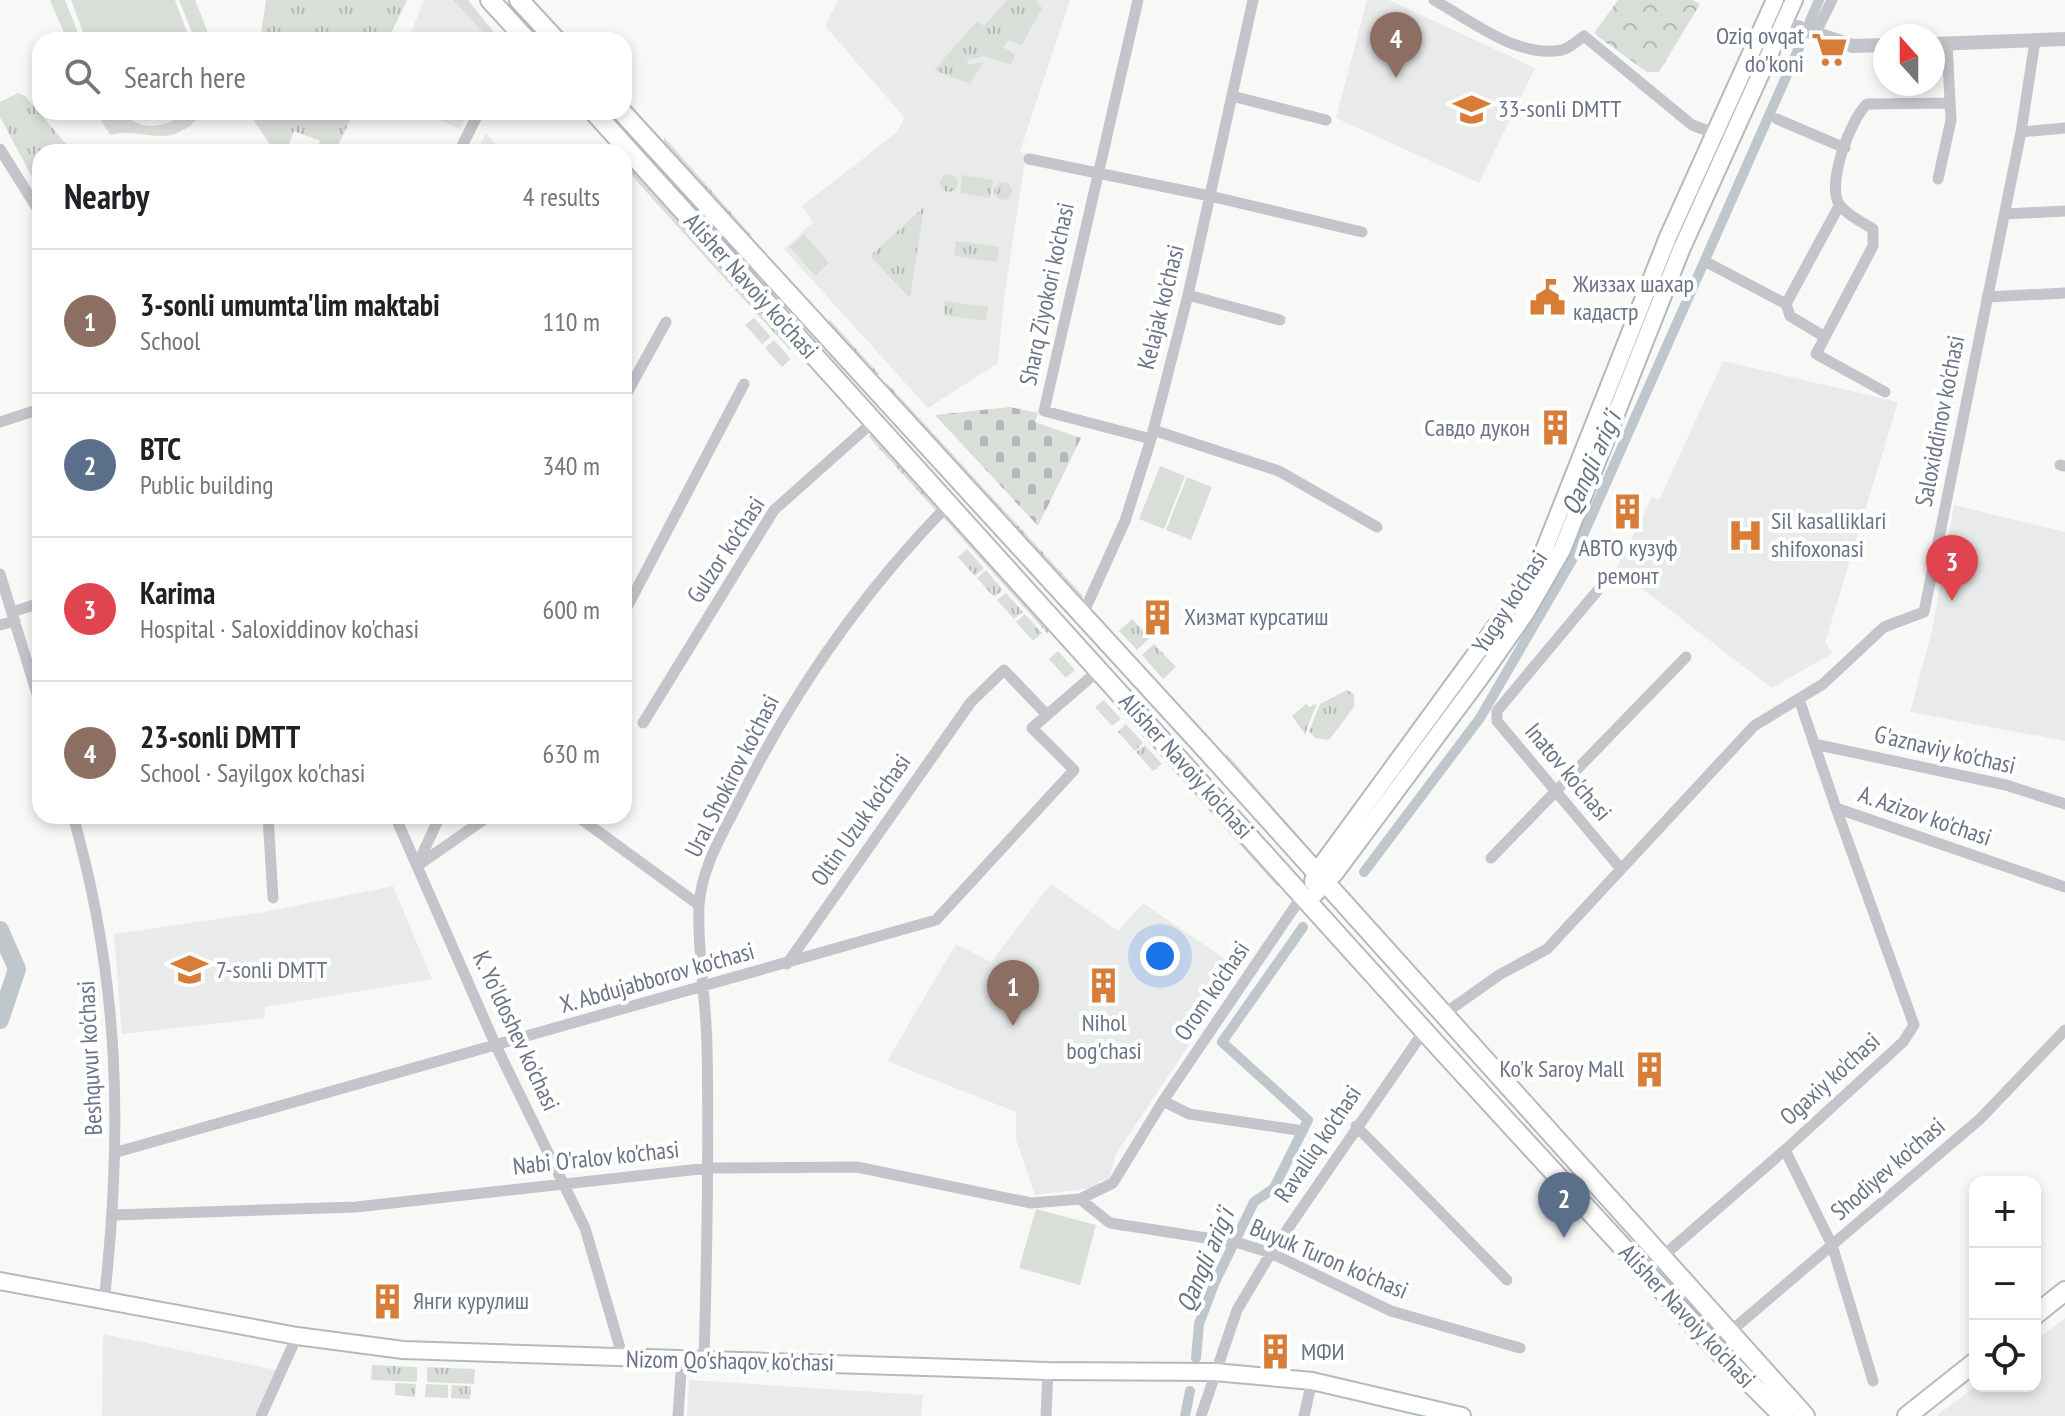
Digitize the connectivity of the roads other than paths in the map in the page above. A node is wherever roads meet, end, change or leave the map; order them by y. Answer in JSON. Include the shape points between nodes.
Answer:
{"nodes":[{"id":1,"x":490,"y":0,"type":"edge"},
{"id":2,"x":1138,"y":0,"type":"edge"},
{"id":3,"x":1253,"y":0,"type":"edge"},
{"id":4,"x":1434,"y":0,"type":"edge"},
{"id":5,"x":1832,"y":0,"type":"edge"},
{"id":6,"x":525,"y":2,"type":"edge"},
{"id":7,"x":1787,"y":3,"type":"edge"},
{"id":8,"x":1797,"y":27,"type":"junction"},
{"id":9,"x":516,"y":32,"type":"edge"},
{"id":10,"x":520,"y":32,"type":"edge"},
{"id":11,"x":549,"y":32,"type":"edge"},
{"id":12,"x":1816,"y":32,"type":"junction"},
{"id":13,"x":1779,"y":34,"type":"junction"},
{"id":14,"x":2065,"y":39,"type":"edge"},
{"id":15,"x":2035,"y":41,"type":"junction"},
{"id":16,"x":1945,"y":44,"type":"edge"},
{"id":17,"x":1873,"y":45,"type":"edge"},
{"id":18,"x":1945,"y":74,"type":"edge"},
{"id":19,"x":1232,"y":96,"type":"junction"},
{"id":20,"x":1950,"y":103,"type":"junction"},
{"id":21,"x":1777,"y":119,"type":"dead end"},
{"id":22,"x":475,"y":120,"type":"edge"},
{"id":23,"x":601,"y":120,"type":"edge"},
{"id":24,"x":629,"y":120,"type":"edge"},
{"id":25,"x":1326,"y":120,"type":"dead end"},
{"id":26,"x":2065,"y":128,"type":"edge"},
{"id":27,"x":2021,"y":132,"type":"junction"},
{"id":28,"x":1714,"y":133,"type":"junction"},
{"id":29,"x":463,"y":144,"type":"edge"},
{"id":30,"x":623,"y":144,"type":"edge"},
{"id":31,"x":1845,"y":148,"type":"junction"},
{"id":32,"x":0,"y":149,"type":"edge"},
{"id":33,"x":632,"y":154,"type":"edge"},
{"id":34,"x":1029,"y":159,"type":"dead end"},
{"id":35,"x":1096,"y":172,"type":"junction"},
{"id":36,"x":1938,"y":179,"type":"dead end"},
{"id":37,"x":1210,"y":196,"type":"junction"},
{"id":38,"x":32,"y":200,"type":"edge"},
{"id":39,"x":1839,"y":206,"type":"junction"},
{"id":40,"x":2065,"y":211,"type":"edge"},
{"id":41,"x":2005,"y":214,"type":"junction"},
{"id":42,"x":1362,"y":232,"type":"dead end"},
{"id":43,"x":1710,"y":264,"type":"dead end"},
{"id":44,"x":2065,"y":293,"type":"edge"},
{"id":45,"x":1188,"y":295,"type":"junction"},
{"id":46,"x":1987,"y":297,"type":"junction"},
{"id":47,"x":1786,"y":304,"type":"junction"},
{"id":48,"x":1280,"y":320,"type":"dead end"},
{"id":49,"x":666,"y":322,"type":"dead end"},
{"id":50,"x":1825,"y":337,"type":"junction"},
{"id":51,"x":845,"y":356,"type":"junction"},
{"id":52,"x":828,"y":372,"type":"junction"},
{"id":53,"x":632,"y":384,"type":"edge"},
{"id":54,"x":744,"y":384,"type":"dead end"},
{"id":55,"x":1885,"y":392,"type":"dead end"},
{"id":56,"x":32,"y":412,"type":"edge"},
{"id":57,"x":0,"y":422,"type":"edge"},
{"id":58,"x":873,"y":422,"type":"junction"},
{"id":59,"x":1152,"y":435,"type":"junction"},
{"id":60,"x":948,"y":505,"type":"junction"},
{"id":61,"x":1377,"y":527,"type":"dead end"},
{"id":62,"x":0,"y":574,"type":"edge"},
{"id":63,"x":1598,"y":590,"type":"dead end"},
{"id":64,"x":632,"y":598,"type":"edge"},
{"id":65,"x":32,"y":607,"type":"edge"},
{"id":66,"x":13,"y":616,"type":"junction"},
{"id":67,"x":1082,"y":616,"type":"junction"},
{"id":68,"x":0,"y":625,"type":"edge"},
{"id":69,"x":1686,"y":657,"type":"dead end"},
{"id":70,"x":32,"y":666,"type":"edge"},
{"id":71,"x":1099,"y":670,"type":"junction"},
{"id":72,"x":1799,"y":699,"type":"junction"},
{"id":73,"x":1047,"y":715,"type":"junction"},
{"id":74,"x":643,"y":723,"type":"dead end"},
{"id":75,"x":1814,"y":744,"type":"junction"},
{"id":76,"x":1555,"y":793,"type":"junction"},
{"id":77,"x":2065,"y":804,"type":"edge"},
{"id":78,"x":1836,"y":808,"type":"junction"},
{"id":79,"x":75,"y":824,"type":"edge"},
{"id":80,"x":268,"y":824,"type":"edge"},
{"id":81,"x":399,"y":824,"type":"edge"},
{"id":82,"x":436,"y":824,"type":"edge"},
{"id":83,"x":477,"y":824,"type":"edge"},
{"id":84,"x":588,"y":824,"type":"edge"},
{"id":85,"x":1491,"y":858,"type":"dead end"},
{"id":86,"x":417,"y":866,"type":"junction"},
{"id":87,"x":1621,"y":869,"type":"junction"},
{"id":88,"x":1312,"y":885,"type":"junction"},
{"id":89,"x":2065,"y":887,"type":"edge"},
{"id":90,"x":273,"y":898,"type":"dead end"},
{"id":91,"x":699,"y":905,"type":"junction"},
{"id":92,"x":787,"y":964,"type":"junction"},
{"id":93,"x":706,"y":986,"type":"junction"},
{"id":94,"x":1444,"y":1014,"type":"junction"},
{"id":95,"x":2065,"y":1030,"type":"edge"},
{"id":96,"x":1424,"y":1031,"type":"junction"},
{"id":97,"x":496,"y":1046,"type":"junction"},
{"id":98,"x":1163,"y":1101,"type":"junction"},
{"id":99,"x":1533,"y":1112,"type":"junction"},
{"id":100,"x":1356,"y":1126,"type":"junction"},
{"id":101,"x":1297,"y":1130,"type":"dead end"},
{"id":102,"x":1515,"y":1130,"type":"junction"},
{"id":103,"x":1785,"y":1150,"type":"junction"},
{"id":104,"x":117,"y":1152,"type":"junction"},
{"id":105,"x":709,"y":1168,"type":"junction"},
{"id":106,"x":565,"y":1182,"type":"junction"},
{"id":107,"x":1080,"y":1199,"type":"junction"},
{"id":108,"x":114,"y":1215,"type":"junction"},
{"id":109,"x":1832,"y":1245,"type":"junction"},
{"id":110,"x":1271,"y":1253,"type":"junction"},
{"id":111,"x":1663,"y":1256,"type":"junction"},
{"id":112,"x":1507,"y":1280,"type":"dead end"},
{"id":113,"x":0,"y":1281,"type":"edge"},
{"id":114,"x":2065,"y":1291,"type":"edge"},
{"id":115,"x":104,"y":1302,"type":"junction"},
{"id":116,"x":2041,"y":1310,"type":"edge"},
{"id":117,"x":1731,"y":1331,"type":"junction"},
{"id":118,"x":297,"y":1336,"type":"junction"},
{"id":119,"x":1520,"y":1348,"type":"dead end"},
{"id":120,"x":623,"y":1358,"type":"junction"},
{"id":121,"x":682,"y":1358,"type":"junction"},
{"id":122,"x":704,"y":1359,"type":"junction"},
{"id":123,"x":1969,"y":1367,"type":"edge"},
{"id":124,"x":1048,"y":1371,"type":"junction"},
{"id":125,"x":1214,"y":1372,"type":"junction"},
{"id":126,"x":1312,"y":1381,"type":"junction"},
{"id":127,"x":1873,"y":1381,"type":"dead end"},
{"id":128,"x":261,"y":1416,"type":"edge"},
{"id":129,"x":678,"y":1416,"type":"edge"},
{"id":130,"x":1046,"y":1416,"type":"edge"},
{"id":131,"x":1201,"y":1416,"type":"edge"},
{"id":132,"x":1304,"y":1416,"type":"edge"},
{"id":133,"x":1462,"y":1416,"type":"edge"},
{"id":134,"x":1783,"y":1416,"type":"edge"},
{"id":135,"x":1805,"y":1416,"type":"edge"},
{"id":136,"x":1907,"y":1416,"type":"edge"}],
"edges":[{"from":1,"to":9,"type":"main road"},
{"from":2,"to":35,"type":"street","name":"Sharq Ziyokori ko'chasi"},
{"from":3,"to":19,"type":"street","name":"Kelajak ko'chasi"},
{"from":4,"to":28,"type":"street","via":[[1519,46],[1565,49],[1584,36],[1692,125]]},
{"from":5,"to":12,"type":"street"},
{"from":6,"to":10,"type":"street"},
{"from":6,"to":11,"type":"main road"},
{"from":7,"to":8,"type":"street"},
{"from":7,"to":13,"type":"main road","name":"Yugay ko'chasi"},
{"from":7,"to":28,"type":"main road","name":"Yugay ko'chasi"},
{"from":8,"to":12,"type":"street"},
{"from":8,"to":13,"type":"street"},
{"from":12,"to":17,"type":"street","via":[[1853,46]]},
{"from":13,"to":88,"type":"main road","name":"Yugay ko'chasi","via":[[1681,250],[1558,558],[1480,678]]},
{"from":14,"to":15,"type":"street"},
{"from":15,"to":16,"type":"street"},
{"from":15,"to":27,"type":"street","name":"Saloxiddinov ko'chasi"},
{"from":18,"to":20,"type":"street"},
{"from":19,"to":25,"type":"street"},
{"from":19,"to":37,"type":"street","name":"Kelajak ko'chasi"},
{"from":20,"to":31,"type":"street","via":[[1867,104],[1856,115]]},
{"from":20,"to":36,"type":"street"},
{"from":21,"to":31,"type":"street"},
{"from":22,"to":29,"type":"street"},
{"from":23,"to":30,"type":"main road","name":"Alisher Navoiy ko'chasi"},
{"from":24,"to":51,"type":"main road","name":"Alisher Navoiy ko'chasi"},
{"from":26,"to":27,"type":"street"},
{"from":27,"to":41,"type":"street","name":"Saloxiddinov ko'chasi"},
{"from":28,"to":88,"type":"main road","name":"Yugay ko'chasi","via":[[1541,558]]},
{"from":31,"to":39,"type":"street","via":[[1833,186]]},
{"from":32,"to":38,"type":"street"},
{"from":33,"to":52,"type":"main road","name":"Alisher Navoiy ko'chasi"},
{"from":34,"to":35,"type":"street","name":"Sharq Ziyokori ko'chasi"},
{"from":35,"to":37,"type":"street","name":"Sharq Ziyokori ko'chasi"},
{"from":35,"to":59,"type":"street","name":"Sharq Ziyokori ko'chasi","via":[[1044,411]]},
{"from":37,"to":42,"type":"street","name":"Sharq Ziyokori ko'chasi"},
{"from":37,"to":45,"type":"street","name":"Kelajak ko'chasi"},
{"from":39,"to":47,"type":"street"},
{"from":39,"to":50,"type":"street","via":[[1873,229],[1873,246]]},
{"from":40,"to":41,"type":"street"},
{"from":41,"to":46,"type":"street","name":"Saloxiddinov ko'chasi"},
{"from":43,"to":47,"type":"street"},
{"from":44,"to":46,"type":"street"},
{"from":45,"to":48,"type":"street"},
{"from":45,"to":59,"type":"street","name":"Kelajak ko'chasi"},
{"from":46,"to":72,"type":"street","name":"Saloxiddinov ko'chasi","via":[[1924,612],[1884,627],[1823,684]]},
{"from":47,"to":50,"type":"street","via":[[1790,316]]},
{"from":49,"to":53,"type":"street"},
{"from":50,"to":55,"type":"street","via":[[1816,354]]},
{"from":51,"to":52,"type":"main road"},
{"from":51,"to":67,"type":"main road","name":"Alisher Navoiy ko'chasi"},
{"from":52,"to":58,"type":"main road","name":"Alisher Navoiy ko'chasi"},
{"from":54,"to":64,"type":"street"},
{"from":56,"to":57,"type":"street"},
{"from":58,"to":60,"type":"main road","name":"Alisher Navoiy ko'chasi"},
{"from":58,"to":74,"type":"street","name":"Gulzor ko'chasi","via":[[774,510]]},
{"from":59,"to":61,"type":"street","via":[[1279,471]]},
{"from":59,"to":67,"type":"street","name":"Kelajak ko'chasi","via":[[1125,521]]},
{"from":60,"to":71,"type":"main road","name":"Alisher Navoiy ko'chasi"},
{"from":60,"to":91,"type":"street","name":"Ural Shokirov ko'chasi","via":[[820,658],[769,739],[711,857]]},
{"from":62,"to":66,"type":"street"},
{"from":63,"to":76,"type":"street","name":"Inatov ko'chasi","via":[[1497,711],[1497,721]]},
{"from":65,"to":66,"type":"street"},
{"from":66,"to":68,"type":"street"},
{"from":66,"to":70,"type":"street"},
{"from":67,"to":88,"type":"main road","name":"Alisher Navoiy ko'chasi"},
{"from":69,"to":76,"type":"street"},
{"from":71,"to":73,"type":"street"},
{"from":71,"to":88,"type":"main road","name":"Alisher Navoiy ko'chasi"},
{"from":72,"to":75,"type":"street","name":"A. Azizov ko'chasi"},
{"from":72,"to":87,"type":"street","name":"Saloxiddinov ko'chasi","via":[[1754,726]]},
{"from":73,"to":92,"type":"street","name":"Oltin Uzuk ko'chasi","via":[[1004,670],[971,702]]},
{"from":73,"to":92,"type":"street","name":"X. Abdujabborov ko'chasi","via":[[1032,728],[1074,770],[936,920]]},
{"from":75,"to":77,"type":"street","name":"G'aznaviy ko'chasi","via":[[2006,785]]},
{"from":75,"to":78,"type":"street","name":"A. Azizov ko'chasi"},
{"from":76,"to":85,"type":"street"},
{"from":76,"to":87,"type":"street","name":"Inatov ko'chasi"},
{"from":78,"to":89,"type":"street","name":"A. Azizov ko'chasi"},
{"from":78,"to":103,"type":"street","name":"Ogaxiy ko'chasi","via":[[1914,1025],[1903,1042]]},
{"from":79,"to":104,"type":"street","name":"Beshquvur ko'chasi","via":[[105,954],[114,1030]]},
{"from":80,"to":90,"type":"street"},
{"from":81,"to":86,"type":"street","name":"K. Yo'ldoshev ko'chasi"},
{"from":82,"to":86,"type":"street"},
{"from":83,"to":86,"type":"street"},
{"from":84,"to":91,"type":"street"},
{"from":86,"to":97,"type":"street","name":"K. Yo'ldoshev ko'chasi"},
{"from":87,"to":94,"type":"street","name":"Saloxiddinov ko'chasi","via":[[1547,949]]},
{"from":88,"to":94,"type":"main road","name":"Alisher Navoiy ko'chasi"},
{"from":88,"to":96,"type":"main road","name":"Alisher Navoiy ko'chasi"},
{"from":88,"to":98,"type":"street","name":"Orom ko'chasi"},
{"from":91,"to":93,"type":"street","name":"Ural Shokirov ko'chasi"},
{"from":92,"to":93,"type":"street","name":"X. Abdujabborov ko'chasi"},
{"from":93,"to":97,"type":"street","name":"X. Abdujabborov ko'chasi"},
{"from":93,"to":105,"type":"street","name":"Ural Shokirov ko'chasi"},
{"from":94,"to":99,"type":"main road","name":"Alisher Navoiy ko'chasi"},
{"from":95,"to":109,"type":"street","name":"Shodiyev ko'chasi","via":[[1980,1119]]},
{"from":96,"to":100,"type":"street","name":"Ravalliq ko'chasi"},
{"from":96,"to":102,"type":"main road","name":"Alisher Navoiy ko'chasi"},
{"from":97,"to":104,"type":"street","name":"X. Abdujabborov ko'chasi"},
{"from":97,"to":106,"type":"street","name":"K. Yo'ldoshev ko'chasi"},
{"from":98,"to":101,"type":"street","via":[[1189,1114]]},
{"from":98,"to":107,"type":"street","name":"Orom ko'chasi","via":[[1113,1183]]},
{"from":99,"to":102,"type":"main road"},
{"from":99,"to":111,"type":"main road","name":"Alisher Navoiy ko'chasi"},
{"from":100,"to":110,"type":"street","name":"Ravalliq ko'chasi"},
{"from":100,"to":112,"type":"street"},
{"from":102,"to":134,"type":"main road","name":"Alisher Navoiy ko'chasi"},
{"from":103,"to":109,"type":"street","name":"Ogaxiy ko'chasi"},
{"from":103,"to":111,"type":"street"},
{"from":104,"to":108,"type":"street","name":"Beshquvur ko'chasi"},
{"from":105,"to":106,"type":"street","name":"Nabi O'ralov ko'chasi"},
{"from":105,"to":107,"type":"street","name":"Nabi O'ralov ko'chasi","via":[[857,1167],[1031,1203]]},
{"from":105,"to":122,"type":"street","name":"Ural Shokirov ko'chasi"},
{"from":106,"to":108,"type":"street","name":"Nabi O'ralov ko'chasi","via":[[356,1207]]},
{"from":106,"to":120,"type":"street","name":"K. Yo'ldoshev ko'chasi","via":[[585,1228]]},
{"from":107,"to":110,"type":"street","name":"Buyuk Turon ko'chasi","via":[[1110,1223]]},
{"from":108,"to":115,"type":"street","name":"Beshquvur ko'chasi"},
{"from":109,"to":117,"type":"street","name":"Shodiyev ko'chasi"},
{"from":109,"to":127,"type":"street","name":"Ogaxiy ko'chasi"},
{"from":110,"to":119,"type":"street","name":"Buyuk Turon ko'chasi","via":[[1391,1311]]},
{"from":110,"to":125,"type":"street","name":"Ravalliq ko'chasi","via":[[1237,1310]]},
{"from":111,"to":117,"type":"main road","name":"Alisher Navoiy ko'chasi"},
{"from":113,"to":115,"type":"main road","name":"Nizom Qo'shaqov ko'chasi"},
{"from":114,"to":116,"type":"main road"},
{"from":115,"to":118,"type":"main road","name":"Nizom Qo'shaqov ko'chasi"},
{"from":117,"to":135,"type":"main road","name":"Alisher Navoiy ko'chasi"},
{"from":118,"to":120,"type":"main road","name":"Nizom Qo'shaqov ko'chasi","via":[[403,1350]]},
{"from":118,"to":128,"type":"street"},
{"from":120,"to":121,"type":"main road","name":"Nizom Qo'shaqov ko'chasi"},
{"from":121,"to":122,"type":"main road","name":"Nizom Qo'shaqov ko'chasi"},
{"from":121,"to":129,"type":"street"},
{"from":122,"to":124,"type":"main road","name":"Nizom Qo'shaqov ko'chasi"},
{"from":123,"to":136,"type":"main road"},
{"from":124,"to":125,"type":"main road","name":"Nizom Qo'shaqov ko'chasi"},
{"from":124,"to":130,"type":"street"},
{"from":125,"to":126,"type":"main road","name":"Nizom Qo'shaqov ko'chasi"},
{"from":125,"to":131,"type":"street","name":"Ravalliq ko'chasi"},
{"from":126,"to":132,"type":"street"},
{"from":126,"to":133,"type":"main road","name":"Nizom Qo'shaqov ko'chasi"}]}
